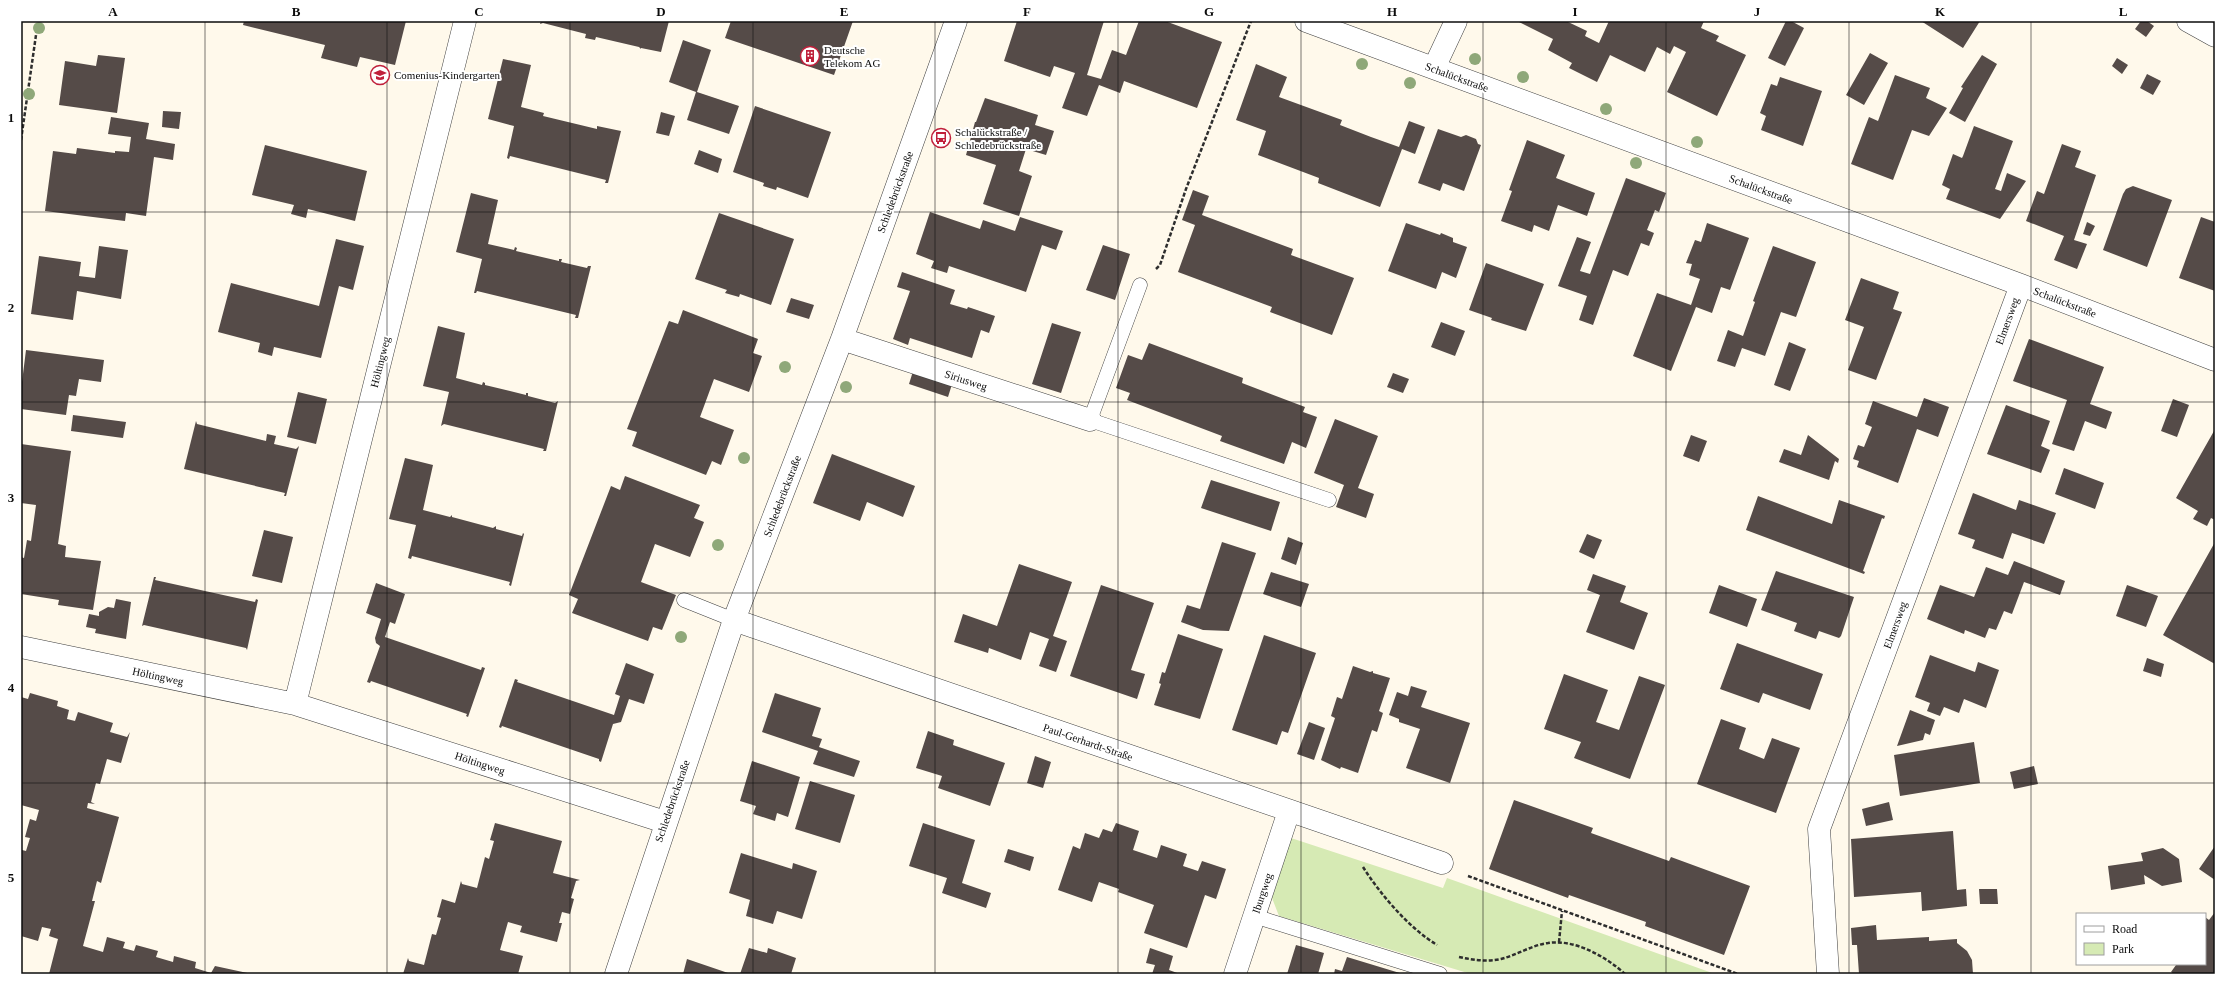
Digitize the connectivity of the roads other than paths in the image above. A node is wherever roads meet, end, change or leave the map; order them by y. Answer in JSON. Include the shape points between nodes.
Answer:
{"nodes":[{"id":1,"x":465,"y":21,"type":"edge"},
{"id":2,"x":956,"y":21,"type":"edge"},
{"id":3,"x":1306,"y":21,"type":"edge"},
{"id":4,"x":1456,"y":21,"type":"edge"},
{"id":5,"x":2188,"y":21,"type":"edge"},
{"id":6,"x":2215,"y":36,"type":"edge"},
{"id":7,"x":1434,"y":68,"type":"junction"},
{"id":8,"x":1140,"y":285,"type":"road end"},
{"id":9,"x":2021,"y":285,"type":"junction"},
{"id":10,"x":842,"y":338,"type":"junction"},
{"id":11,"x":2215,"y":360,"type":"edge"},
{"id":12,"x":1090,"y":420,"type":"junction"},
{"id":13,"x":1329,"y":500,"type":"dead end"},
{"id":14,"x":684,"y":600,"type":"dead end"},
{"id":15,"x":734,"y":620,"type":"junction"},
{"id":16,"x":21,"y":648,"type":"edge"},
{"id":17,"x":295,"y":704,"type":"junction"},
{"id":18,"x":1288,"y":811,"type":"junction"},
{"id":19,"x":665,"y":822,"type":"junction"},
{"id":20,"x":1442,"y":863,"type":"road end"},
{"id":21,"x":1254,"y":916,"type":"junction"},
{"id":22,"x":616,"y":974,"type":"edge"},
{"id":23,"x":1235,"y":974,"type":"edge"},
{"id":24,"x":1440,"y":974,"type":"edge"},
{"id":25,"x":1828,"y":974,"type":"edge"}],
"edges":[{"from":1,"to":17,"type":"street","name":"Höltingweg"},
{"from":2,"to":10,"type":"street","name":"Schledebrückstraße"},
{"from":3,"to":7,"type":"street","name":"Schalückstraße"},
{"from":4,"to":7,"type":"street"},
{"from":5,"to":6,"type":"street"},
{"from":7,"to":9,"type":"street","name":"Schalückstraße"},
{"from":8,"to":12,"type":"lane"},
{"from":9,"to":11,"type":"street","name":"Schalückstraße"},
{"from":9,"to":25,"type":"street","name":"Elmersweg","via":[[1820,829]]},
{"from":10,"to":12,"type":"street","name":"Siriusweg"},
{"from":10,"to":15,"type":"street","name":"Schledebrückstraße"},
{"from":12,"to":13,"type":"lane"},
{"from":14,"to":15,"type":"lane"},
{"from":15,"to":18,"type":"street","name":"Paul-Gerhardt-Straße"},
{"from":15,"to":19,"type":"street","name":"Schledebrückstraße"},
{"from":16,"to":17,"type":"street","name":"Höltingweg"},
{"from":17,"to":19,"type":"street","name":"Höltingweg"},
{"from":18,"to":20,"type":"street","name":"Paul-Gerhardt-Straße"},
{"from":18,"to":21,"type":"street","name":"Iburgweg"},
{"from":19,"to":22,"type":"street","name":"Schledebrückstraße"},
{"from":21,"to":23,"type":"street","name":"Iburgweg"},
{"from":21,"to":24,"type":"lane"}]}
